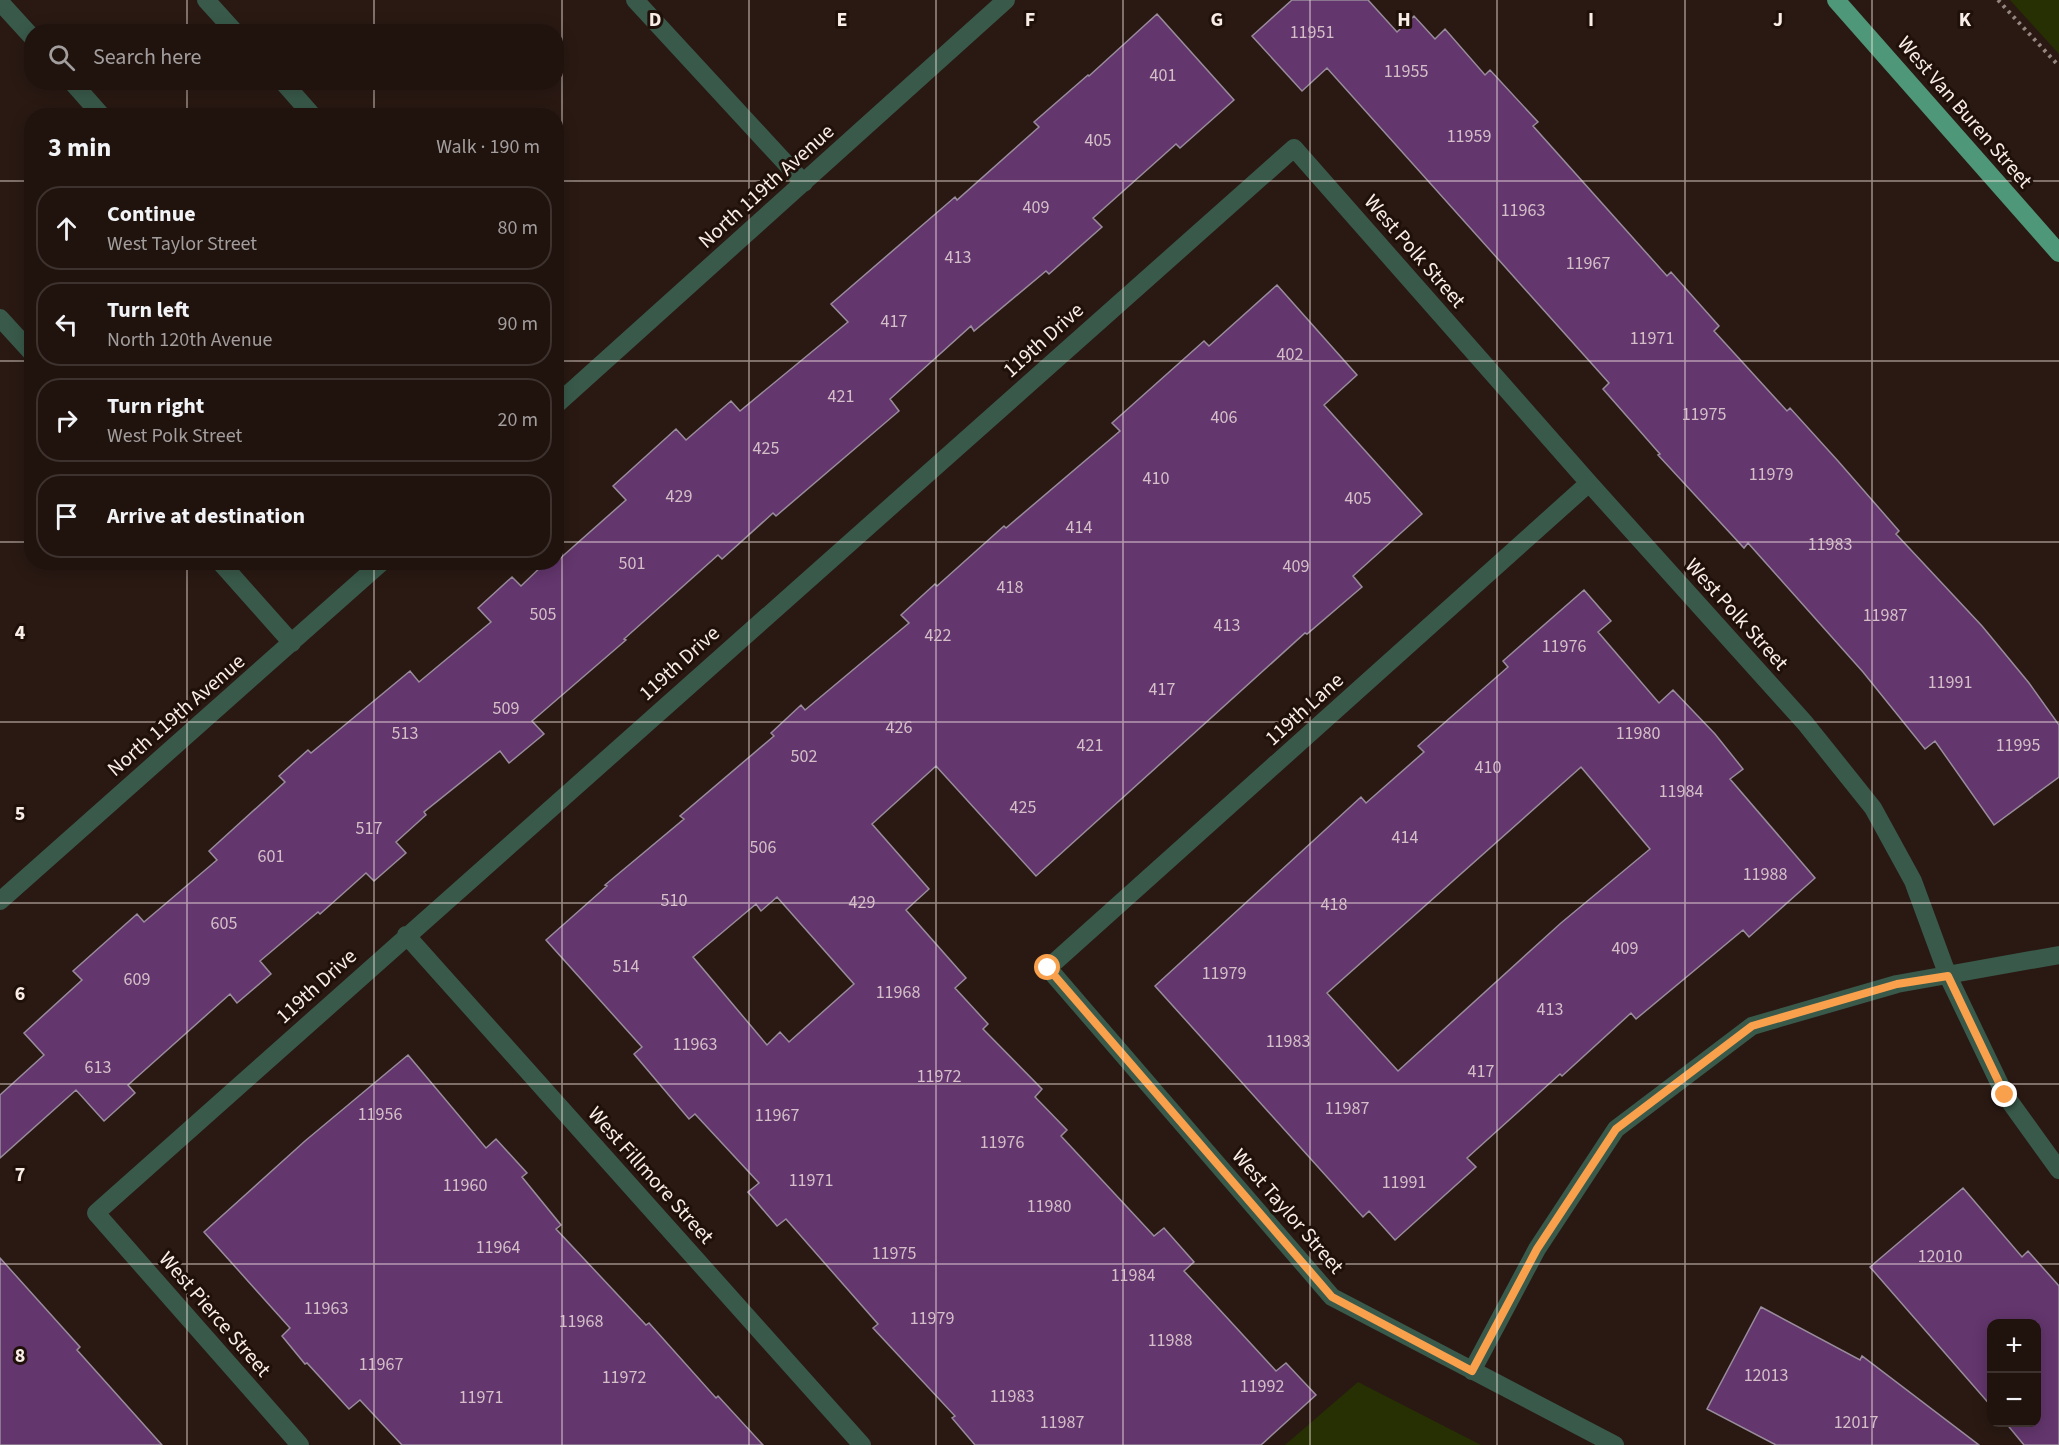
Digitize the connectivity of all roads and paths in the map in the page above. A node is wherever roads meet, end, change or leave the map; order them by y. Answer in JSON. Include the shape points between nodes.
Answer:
{"nodes":[{"id":1,"x":206,"y":0,"type":"edge"},
{"id":2,"x":635,"y":0,"type":"edge"},
{"id":3,"x":1006,"y":0,"type":"edge"},
{"id":4,"x":1836,"y":0,"type":"edge"},
{"id":5,"x":1998,"y":0,"type":"edge"},
{"id":6,"x":0,"y":2,"type":"edge"},
{"id":7,"x":228,"y":24,"type":"edge"},
{"id":8,"x":24,"y":28,"type":"edge"},
{"id":9,"x":2059,"y":66,"type":"edge"},
{"id":10,"x":79,"y":90,"type":"edge"},
{"id":11,"x":290,"y":90,"type":"edge"},
{"id":12,"x":95,"y":108,"type":"edge"},
{"id":13,"x":306,"y":108,"type":"edge"},
{"id":14,"x":1294,"y":148,"type":"joint"},
{"id":15,"x":804,"y":183,"type":"junction"},
{"id":16,"x":2059,"y":253,"type":"edge"},
{"id":17,"x":0,"y":318,"type":"edge"},
{"id":18,"x":24,"y":344,"type":"edge"},
{"id":19,"x":564,"y":398,"type":"edge"},
{"id":20,"x":1589,"y":483,"type":"junction"},
{"id":21,"x":227,"y":570,"type":"edge"},
{"id":22,"x":373,"y":570,"type":"edge"},
{"id":23,"x":292,"y":643,"type":"junction"},
{"id":24,"x":0,"y":901,"type":"edge"},
{"id":25,"x":406,"y":935,"type":"junction"},
{"id":26,"x":2059,"y":955,"type":"edge"},
{"id":27,"x":1048,"y":968,"type":"joint"},
{"id":28,"x":1948,"y":976,"type":"junction"},
{"id":29,"x":2059,"y":1170,"type":"edge"},
{"id":30,"x":96,"y":1213,"type":"joint"},
{"id":31,"x":1472,"y":1371,"type":"junction"},
{"id":32,"x":300,"y":1445,"type":"edge"},
{"id":33,"x":862,"y":1445,"type":"edge"},
{"id":34,"x":1615,"y":1445,"type":"edge"}],
"edges":[{"from":1,"to":7,"type":"street"},
{"from":2,"to":15,"type":"street"},
{"from":3,"to":15,"type":"street","name":"North 119th Avenue"},
{"from":4,"to":16,"type":"main road","name":"West Van Buren Street"},
{"from":5,"to":9,"type":"path"},
{"from":6,"to":8,"type":"street"},
{"from":10,"to":12,"type":"street"},
{"from":11,"to":13,"type":"street"},
{"from":14,"to":20,"type":"street","name":"West Polk Street"},
{"from":14,"to":25,"type":"street","name":"119th Drive"},
{"from":15,"to":19,"type":"street","name":"North 119th Avenue"},
{"from":17,"to":18,"type":"street"},
{"from":20,"to":27,"type":"street","name":"119th Lane"},
{"from":20,"to":28,"type":"street","name":"West Polk Street","via":[[1805,723],[1873,808],[1913,881]]},
{"from":21,"to":23,"type":"street"},
{"from":22,"to":23,"type":"street","name":"North 119th Avenue"},
{"from":23,"to":24,"type":"street","name":"North 119th Avenue"},
{"from":25,"to":30,"type":"street","name":"119th Drive"},
{"from":25,"to":33,"type":"street","name":"West Fillmore Street"},
{"from":26,"to":28,"type":"street"},
{"from":27,"to":31,"type":"street","name":"West Taylor Street","via":[[1332,1297]]},
{"from":28,"to":29,"type":"street","name":"West Polk Street","via":[[2005,1095]]},
{"from":28,"to":31,"type":"street","via":[[1897,984],[1752,1026],[1616,1129],[1537,1249]]},
{"from":30,"to":32,"type":"street","name":"West Pierce Street"},
{"from":31,"to":34,"type":"street","name":"West Taylor Street"}]}
